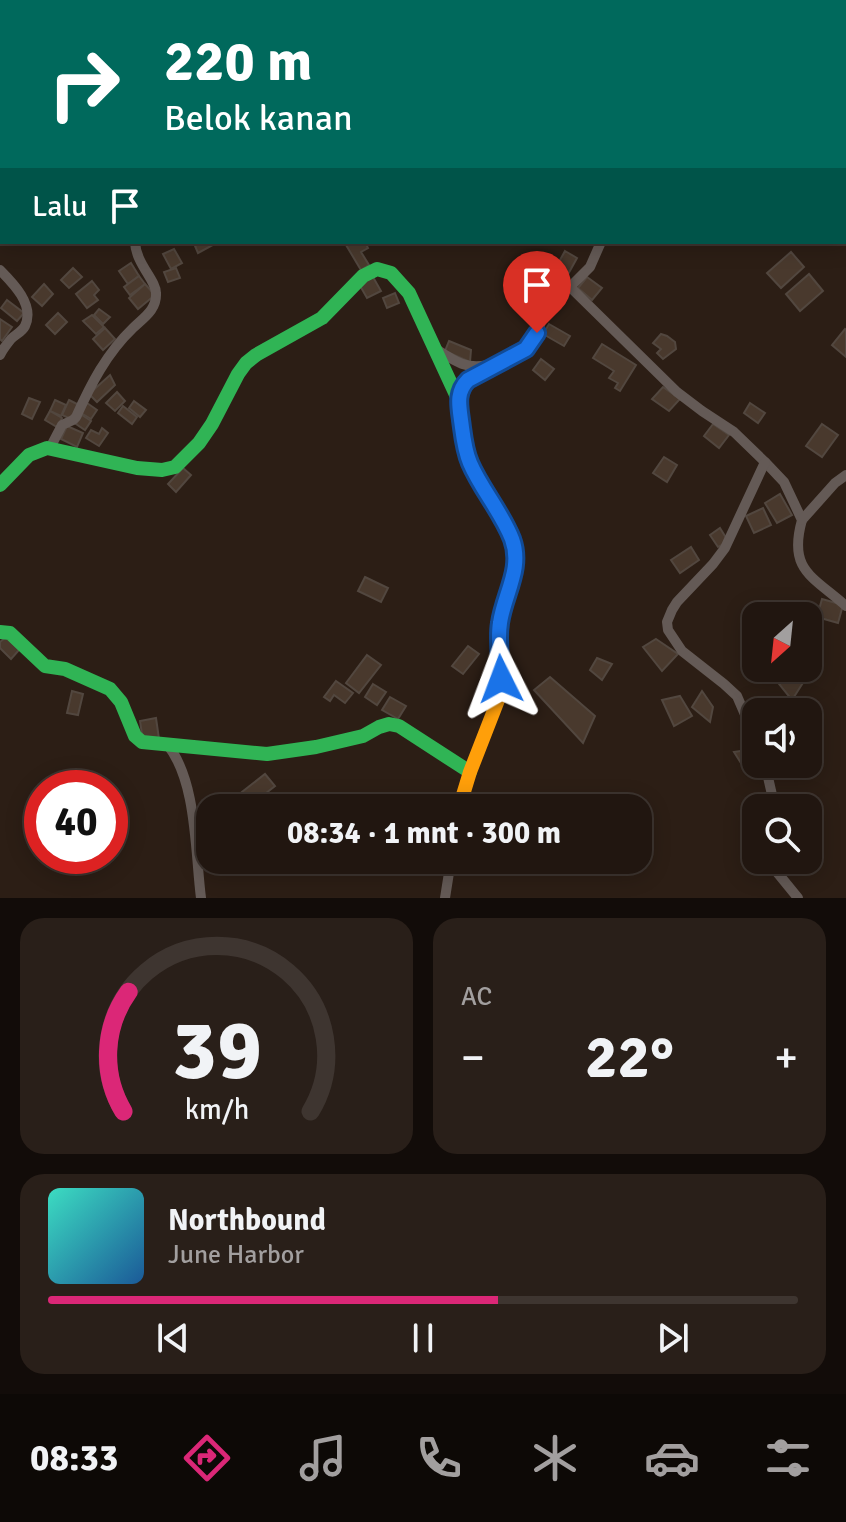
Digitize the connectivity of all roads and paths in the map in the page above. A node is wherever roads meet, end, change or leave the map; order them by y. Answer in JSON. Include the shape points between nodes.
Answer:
{"nodes":[{"id":1,"x":135,"y":244,"type":"edge"},
{"id":2,"x":600,"y":244,"type":"edge"},
{"id":3,"x":0,"y":270,"type":"edge"},
{"id":4,"x":570,"y":287,"type":"junction"},
{"id":5,"x":436,"y":349,"type":"junction"},
{"id":6,"x":0,"y":355,"type":"edge"},
{"id":7,"x":501,"y":362,"type":"junction"},
{"id":8,"x":458,"y":399,"type":"junction"},
{"id":9,"x":50,"y":448,"type":"junction"},
{"id":10,"x":765,"y":462,"type":"junction"},
{"id":11,"x":846,"y":475,"type":"edge"},
{"id":12,"x":0,"y":485,"type":"edge"},
{"id":13,"x":802,"y":520,"type":"junction"},
{"id":14,"x":846,"y":606,"type":"edge"},
{"id":15,"x":0,"y":632,"type":"edge"},
{"id":16,"x":742,"y":708,"type":"edge"},
{"id":17,"x":167,"y":744,"type":"junction"},
{"id":18,"x":470,"y":772,"type":"junction"},
{"id":19,"x":463,"y":794,"type":"edge"},
{"id":20,"x":449,"y":874,"type":"edge"},
{"id":21,"x":778,"y":874,"type":"edge"},
{"id":22,"x":201,"y":898,"type":"edge"},
{"id":23,"x":445,"y":898,"type":"edge"},
{"id":24,"x":798,"y":898,"type":"edge"}],
"edges":[{"from":1,"to":9,"type":"street","via":[[140,264],[156,288],[153,307],[99,370],[76,417],[62,425]]},
{"from":2,"to":4,"type":"street","via":[[590,267]]},
{"from":3,"to":6,"type":"street","via":[[25,301],[27,315],[23,330]]},
{"from":4,"to":7,"type":"street","via":[[546,309],[526,349]]},
{"from":4,"to":10,"type":"street","via":[[677,392],[734,432]]},
{"from":5,"to":7,"type":"street","via":[[471,367]]},
{"from":5,"to":8,"type":"street"},
{"from":5,"to":9,"type":"street","via":[[409,293],[391,273],[377,269],[363,276],[322,318],[246,363],[212,424],[175,467],[137,468]]},
{"from":7,"to":8,"type":"street","via":[[464,384]]},
{"from":8,"to":18,"type":"street","via":[[468,459],[515,551],[500,621],[500,695]]},
{"from":9,"to":12,"type":"street","via":[[29,455]]},
{"from":10,"to":13,"type":"street","via":[[784,482]]},
{"from":10,"to":16,"type":"street","via":[[725,548],[677,602],[667,622],[682,651],[737,696]]},
{"from":11,"to":13,"type":"street"},
{"from":13,"to":14,"type":"street","via":[[797,538],[805,572]]},
{"from":15,"to":17,"type":"street","via":[[10,633],[45,666],[110,689],[135,736],[142,742]]},
{"from":17,"to":18,"type":"street","via":[[267,754],[363,736],[389,724]]},
{"from":17,"to":22,"type":"street","via":[[188,791]]},
{"from":18,"to":19,"type":"street"},
{"from":20,"to":23,"type":"street"},
{"from":21,"to":24,"type":"street"}]}
